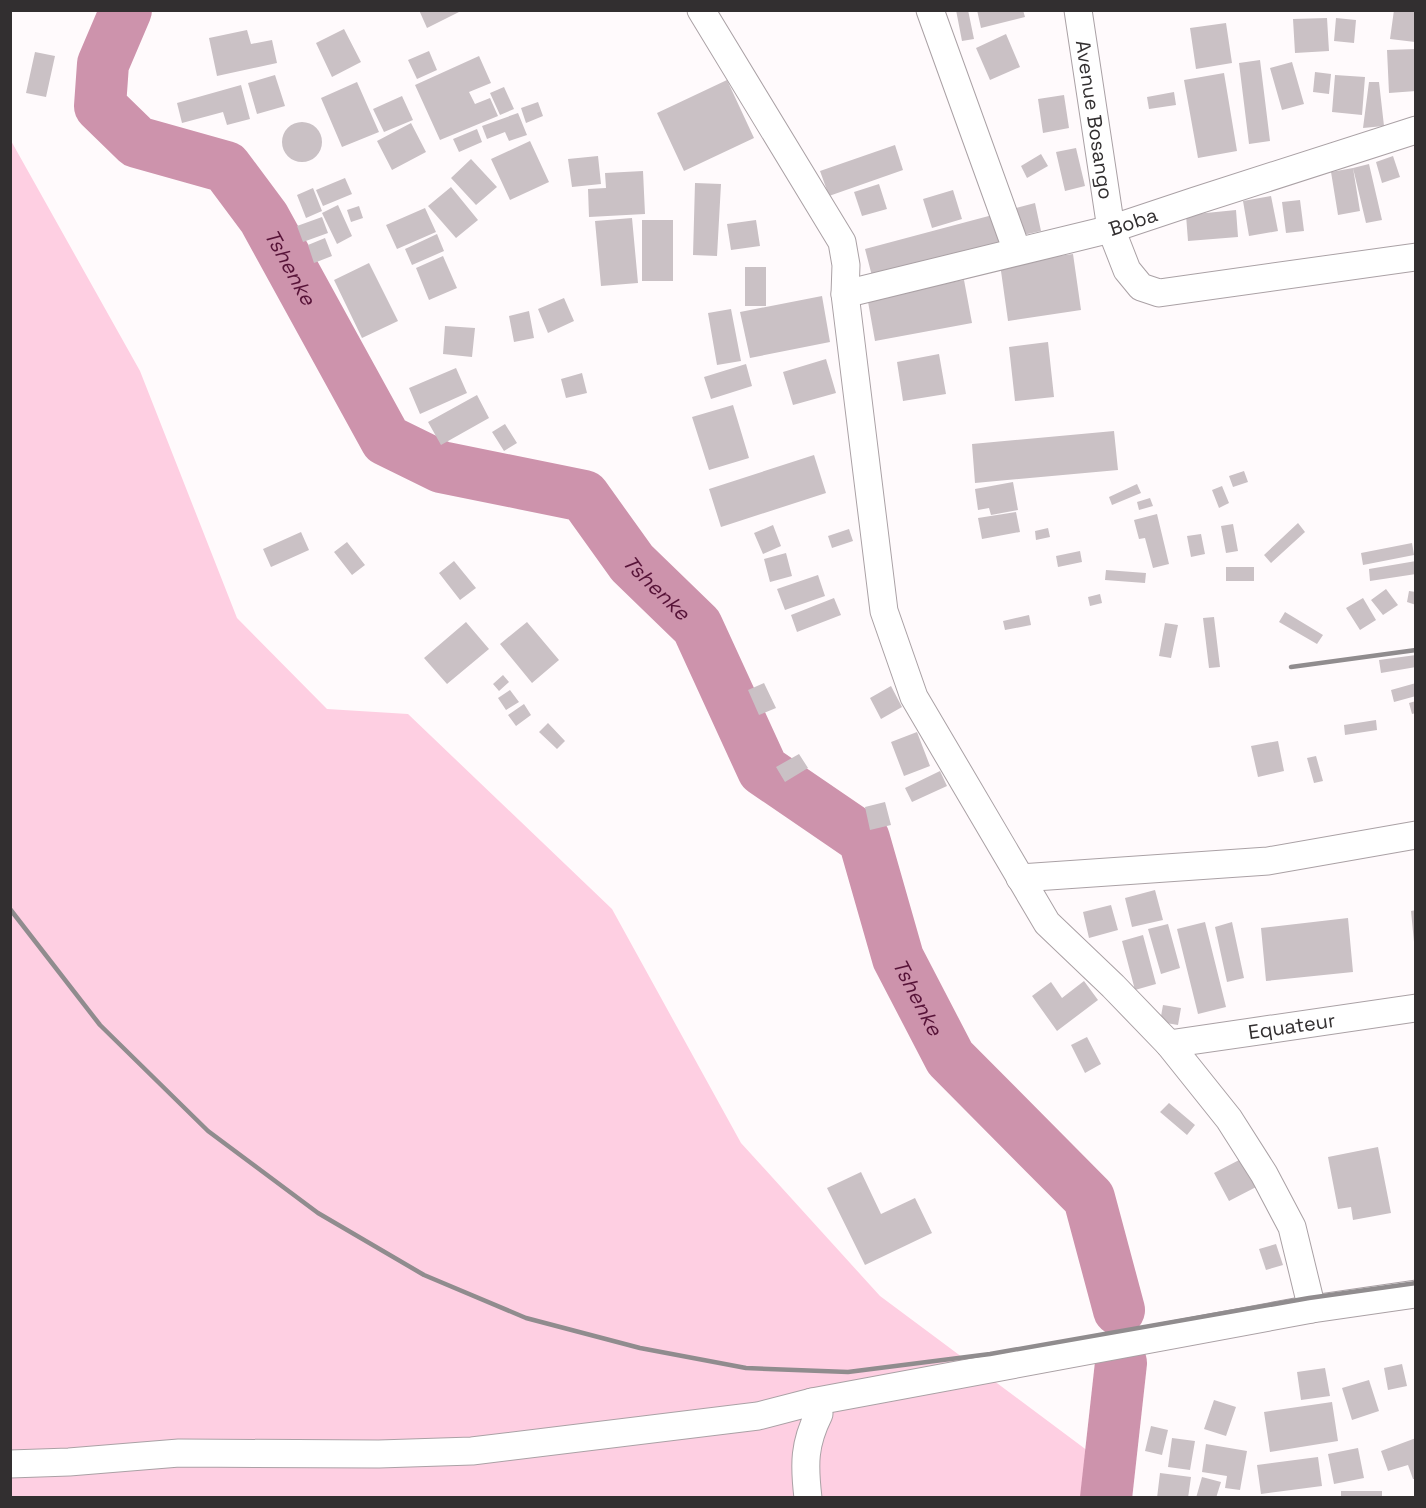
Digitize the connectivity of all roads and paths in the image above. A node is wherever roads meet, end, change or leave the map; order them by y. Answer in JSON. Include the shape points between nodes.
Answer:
{"nodes":[{"id":1,"x":701,"y":10,"type":"edge"},
{"id":2,"x":930,"y":10,"type":"edge"},
{"id":3,"x":1078,"y":10,"type":"edge"},
{"id":4,"x":1416,"y":130,"type":"edge"},
{"id":5,"x":1112,"y":230,"type":"junction"},
{"id":6,"x":1017,"y":251,"type":"junction"},
{"id":7,"x":1416,"y":257,"type":"edge"},
{"id":8,"x":845,"y":294,"type":"junction"},
{"id":9,"x":1416,"y":835,"type":"edge"},
{"id":10,"x":1020,"y":878,"type":"junction"},
{"id":11,"x":1416,"y":1008,"type":"edge"},
{"id":12,"x":1169,"y":1044,"type":"junction"},
{"id":13,"x":1416,"y":1294,"type":"edge"},
{"id":14,"x":1312,"y":1309,"type":"junction"},
{"id":15,"x":812,"y":1402,"type":"junction"},
{"id":16,"x":10,"y":1464,"type":"edge"},
{"id":17,"x":808,"y":1497,"type":"edge"}],
"edges":[{"from":1,"to":8,"type":"street","via":[[842,242]]},
{"from":2,"to":6,"type":"street"},
{"from":3,"to":5,"type":"street","name":"Avenue Bosango"},
{"from":4,"to":5,"type":"street","name":"Boba"},
{"from":5,"to":6,"type":"street","name":"Boba"},
{"from":5,"to":7,"type":"street","name":"Avenue Bosango","via":[[1127,270],[1142,286],[1159,292]]},
{"from":6,"to":8,"type":"street","name":"Boba"},
{"from":8,"to":10,"type":"street","via":[[884,611],[914,697]]},
{"from":9,"to":10,"type":"street","via":[[1268,861]]},
{"from":10,"to":12,"type":"street","via":[[1047,922]]},
{"from":11,"to":12,"type":"street","name":"Equateur"},
{"from":12,"to":14,"type":"street","via":[[1229,1119],[1264,1174],[1292,1227]]},
{"from":13,"to":14,"type":"street"},
{"from":14,"to":15,"type":"street"},
{"from":15,"to":16,"type":"street","via":[[758,1416],[472,1451],[367,1455],[179,1453]]},
{"from":15,"to":17,"type":"street","via":[[819,1414],[809,1434],[805,1470]]}]}
